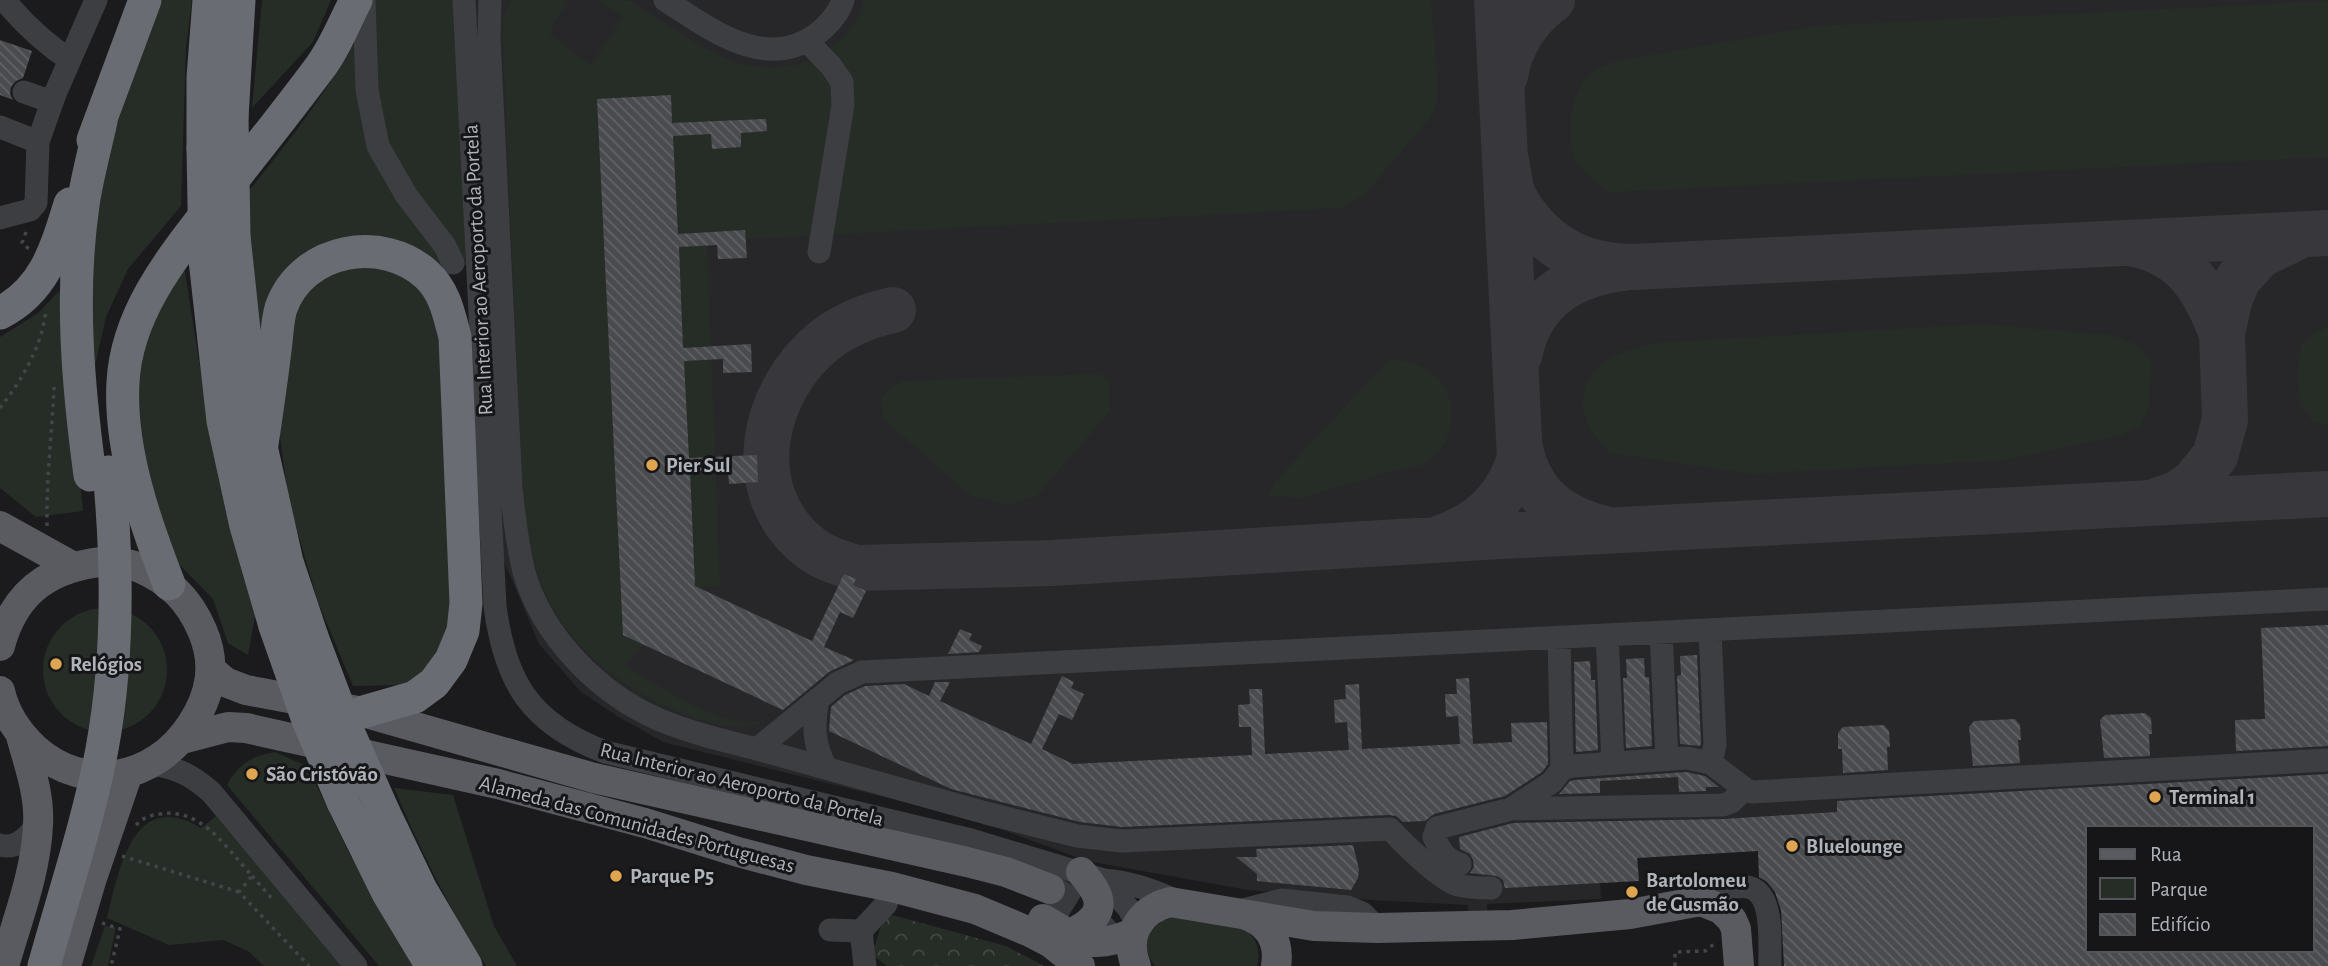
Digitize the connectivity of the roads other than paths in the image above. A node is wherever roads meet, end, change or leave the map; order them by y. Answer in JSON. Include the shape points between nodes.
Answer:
{"nodes":[{"id":1,"x":4,"y":0,"type":"edge"},
{"id":2,"x":96,"y":0,"type":"edge"},
{"id":3,"x":145,"y":0,"type":"edge"},
{"id":4,"x":209,"y":0,"type":"edge"},
{"id":5,"x":239,"y":0,"type":"edge"},
{"id":6,"x":356,"y":0,"type":"edge"},
{"id":7,"x":364,"y":0,"type":"edge"},
{"id":8,"x":464,"y":0,"type":"edge"},
{"id":9,"x":490,"y":0,"type":"edge"},
{"id":10,"x":665,"y":0,"type":"edge"},
{"id":11,"x":843,"y":0,"type":"edge"},
{"id":12,"x":807,"y":41,"type":"junction"},
{"id":13,"x":70,"y":61,"type":"junction"},
{"id":14,"x":24,"y":92,"type":"dead end"},
{"id":15,"x":52,"y":102,"type":"junction"},
{"id":16,"x":101,"y":121,"type":"junction"},
{"id":17,"x":14,"y":137,"type":"edge"},
{"id":18,"x":263,"y":141,"type":"junction"},
{"id":19,"x":0,"y":218,"type":"edge"},
{"id":20,"x":819,"y":253,"type":"dead end"},
{"id":21,"x":453,"y":262,"type":"dead end"},
{"id":22,"x":0,"y":313,"type":"edge"},
{"id":23,"x":261,"y":451,"type":"junction"},
{"id":24,"x":99,"y":474,"type":"junction"},
{"id":25,"x":0,"y":526,"type":"edge"},
{"id":26,"x":72,"y":566,"type":"junction"},
{"id":27,"x":169,"y":583,"type":"junction"},
{"id":28,"x":0,"y":585,"type":"edge"},
{"id":29,"x":2328,"y":599,"type":"edge"},
{"id":30,"x":4,"y":629,"type":"edge"},
{"id":31,"x":1710,"y":630,"type":"junction"},
{"id":32,"x":1661,"y":632,"type":"junction"},
{"id":33,"x":1607,"y":635,"type":"junction"},
{"id":34,"x":1559,"y":637,"type":"junction"},
{"id":35,"x":211,"y":670,"type":"junction"},
{"id":36,"x":818,"y":699,"type":"junction"},
{"id":37,"x":1,"y":700,"type":"edge"},
{"id":38,"x":363,"y":712,"type":"junction"},
{"id":39,"x":20,"y":736,"type":"junction"},
{"id":40,"x":182,"y":738,"type":"junction"},
{"id":41,"x":757,"y":749,"type":"junction"},
{"id":42,"x":1667,"y":759,"type":"junction"},
{"id":43,"x":2328,"y":760,"type":"edge"},
{"id":44,"x":1613,"y":762,"type":"junction"},
{"id":45,"x":1711,"y":763,"type":"junction"},
{"id":46,"x":140,"y":768,"type":"junction"},
{"id":47,"x":826,"y":768,"type":"junction"},
{"id":48,"x":1562,"y":769,"type":"junction"},
{"id":49,"x":594,"y":778,"type":"junction"},
{"id":50,"x":1745,"y":789,"type":"junction"},
{"id":51,"x":1511,"y":809,"type":"junction"},
{"id":52,"x":38,"y":824,"type":"junction"},
{"id":53,"x":1437,"y":828,"type":"junction"},
{"id":54,"x":1390,"y":829,"type":"junction"},
{"id":55,"x":0,"y":845,"type":"edge"},
{"id":56,"x":1460,"y":864,"type":"dead end"},
{"id":57,"x":1092,"y":876,"type":"junction"},
{"id":58,"x":892,"y":887,"type":"junction"},
{"id":59,"x":1491,"y":888,"type":"dead end"},
{"id":60,"x":1049,"y":889,"type":"tunnel mouth"},
{"id":61,"x":1701,"y":901,"type":"junction"},
{"id":62,"x":1181,"y":903,"type":"junction"},
{"id":63,"x":1240,"y":914,"type":"junction"},
{"id":64,"x":1135,"y":928,"type":"junction"},
{"id":65,"x":830,"y":929,"type":"dead end"},
{"id":66,"x":861,"y":931,"type":"junction"},
{"id":67,"x":1060,"y":939,"type":"junction"},
{"id":68,"x":1278,"y":964,"type":"edge"},
{"id":69,"x":4,"y":966,"type":"edge"},
{"id":70,"x":26,"y":966,"type":"edge"},
{"id":71,"x":44,"y":966,"type":"edge"},
{"id":72,"x":66,"y":966,"type":"edge"},
{"id":73,"x":356,"y":966,"type":"edge"},
{"id":74,"x":432,"y":966,"type":"edge"},
{"id":75,"x":466,"y":966,"type":"edge"},
{"id":76,"x":865,"y":966,"type":"edge"},
{"id":77,"x":1080,"y":966,"type":"edge"},
{"id":78,"x":1092,"y":966,"type":"edge"},
{"id":79,"x":1136,"y":966,"type":"edge"},
{"id":80,"x":1738,"y":966,"type":"edge"},
{"id":81,"x":1770,"y":966,"type":"edge"}],
"edges":[{"from":1,"to":13,"type":"street","via":[[24,25]]},
{"from":2,"to":13,"type":"street"},
{"from":3,"to":16,"type":"highway"},
{"from":4,"to":74,"type":"highway","bridge":true,"via":[[203,77],[205,260],[223,421],[246,526],[308,720],[388,892]]},
{"from":5,"to":23,"type":"highway","bridge":true,"via":[[232,117],[234,236]]},
{"from":6,"to":18,"type":"highway","via":[[321,67]]},
{"from":7,"to":21,"type":"street","via":[[367,90],[378,145],[405,195]]},
{"from":8,"to":57,"type":"street","name":"Rua Interior ao Aeroporto da Portela","via":[[495,606],[506,661],[528,701],[565,733],[605,752],[971,840]]},
{"from":9,"to":41,"type":"street","via":[[511,488],[525,574],[547,624],[608,691],[659,720]]},
{"from":10,"to":12,"type":"street","via":[[730,40],[757,49],[786,48]]},
{"from":11,"to":12,"type":"street","via":[[826,27]]},
{"from":12,"to":20,"type":"street","via":[[842,82],[843,106]]},
{"from":13,"to":15,"type":"street"},
{"from":14,"to":15,"type":"street"},
{"from":15,"to":17,"type":"street"},
{"from":16,"to":22,"type":"highway","via":[[52,260],[38,282]]},
{"from":16,"to":24,"type":"highway","via":[[83,206],[76,333],[80,405]]},
{"from":17,"to":19,"type":"street","via":[[37,197],[34,207]]},
{"from":18,"to":24,"type":"highway","via":[[178,223],[137,276],[121,307],[102,382]]},
{"from":18,"to":27,"type":"highway","via":[[172,258],[132,335],[123,380],[122,421],[153,543]]},
{"from":23,"to":38,"type":"highway","via":[[281,308],[296,283],[317,264],[346,252],[377,251],[405,259],[428,276],[446,301],[455,337],[466,603],[463,632],[452,660],[434,682],[415,697]]},
{"from":23,"to":75,"type":"highway","bridge":true,"via":[[287,562],[346,727],[421,890]]},
{"from":24,"to":70,"type":"highway","via":[[92,692],[72,800]]},
{"from":24,"to":71,"type":"highway","bridge":true,"via":[[115,537],[115,645],[102,748]]},
{"from":25,"to":26,"type":"main road"},
{"from":26,"to":27,"type":"main road","via":[[105,561],[138,567]]},
{"from":26,"to":30,"type":"main road","via":[[37,584]]},
{"from":27,"to":35,"type":"main road","via":[[193,610],[208,643]]},
{"from":28,"to":30,"type":"main road"},
{"from":29,"to":31,"type":"street"},
{"from":31,"to":32,"type":"street"},
{"from":31,"to":45,"type":"street","via":[[1715,744]]},
{"from":32,"to":33,"type":"street"},
{"from":32,"to":42,"type":"street"},
{"from":33,"to":34,"type":"street"},
{"from":33,"to":44,"type":"street"},
{"from":34,"to":36,"type":"street","via":[[862,672]]},
{"from":34,"to":48,"type":"street"},
{"from":35,"to":38,"type":"main road","name":"Alameda das Comunidades Portuguesas","via":[[246,690]]},
{"from":35,"to":40,"type":"main road","via":[[207,696]]},
{"from":36,"to":41,"type":"street"},
{"from":36,"to":47,"type":"street","via":[[813,722],[817,750]]},
{"from":37,"to":39,"type":"main road"},
{"from":38,"to":49,"type":"main road","name":"Alameda das Comunidades Portuguesas"},
{"from":39,"to":46,"type":"main road","via":[[66,769],[107,776]]},
{"from":39,"to":52,"type":"main road","via":[[34,783]]},
{"from":40,"to":46,"type":"main road"},
{"from":40,"to":58,"type":"main road","name":"Alameda das Comunidades Portuguesas","via":[[246,728],[498,784],[806,870]]},
{"from":41,"to":47,"type":"street"},
{"from":42,"to":44,"type":"street"},
{"from":42,"to":45,"type":"street"},
{"from":43,"to":50,"type":"street","via":[[1760,793]]},
{"from":44,"to":48,"type":"street"},
{"from":45,"to":50,"type":"street"},
{"from":46,"to":72,"type":"main road","via":[[91,881]]},
{"from":46,"to":73,"type":"street","via":[[172,768],[191,775],[211,792]]},
{"from":47,"to":54,"type":"street","via":[[1011,820],[1122,841]]},
{"from":48,"to":51,"type":"street","via":[[1552,782]]},
{"from":49,"to":60,"type":"main road","name":"Alameda das Comunidades Portuguesas","via":[[967,862]]},
{"from":49,"to":67,"type":"main road","via":[[638,802],[735,834],[1017,905]]},
{"from":50,"to":51,"type":"street","via":[[1723,804]]},
{"from":51,"to":53,"type":"street"},
{"from":52,"to":55,"type":"street","via":[[14,845]]},
{"from":52,"to":69,"type":"main road","via":[[30,875]]},
{"from":53,"to":54,"type":"street"},
{"from":53,"to":56,"type":"street","via":[[1438,848],[1448,860]]},
{"from":54,"to":59,"type":"street","via":[[1455,884]]},
{"from":57,"to":62,"type":"street","name":"Rua Interior ao Aeroporto da Portela","via":[[1124,881]]},
{"from":57,"to":64,"type":"street","via":[[1129,909]]},
{"from":57,"to":67,"type":"main road","via":[[1098,897],[1095,917]]},
{"from":58,"to":66,"type":"street","via":[[886,904]]},
{"from":58,"to":67,"type":"main road","name":"Alameda das Comunidades Portuguesas"},
{"from":61,"to":63,"type":"main road","name":"Rua Interior ao Aeroporto da Portela","via":[[1630,914],[1512,925],[1314,926]]},
{"from":61,"to":80,"type":"main road","via":[[1721,908],[1732,920]]},
{"from":61,"to":81,"type":"street","via":[[1732,887],[1756,890],[1767,907]]},
{"from":62,"to":63,"type":"main road","name":"Rua Interior ao Aeroporto da Portela"},
{"from":62,"to":64,"type":"main road","via":[[1153,908]]},
{"from":63,"to":68,"type":"main road","name":"Rua Interior ao Aeroporto da Portela","via":[[1258,919],[1272,935]]},
{"from":64,"to":67,"type":"main road","via":[[1104,943]]},
{"from":64,"to":79,"type":"main road","via":[[1131,950]]},
{"from":65,"to":66,"type":"street"},
{"from":66,"to":76,"type":"street"},
{"from":67,"to":77,"type":"main road","name":"Alameda das Comunidades Portuguesas"},
{"from":67,"to":78,"type":"main road"}]}
